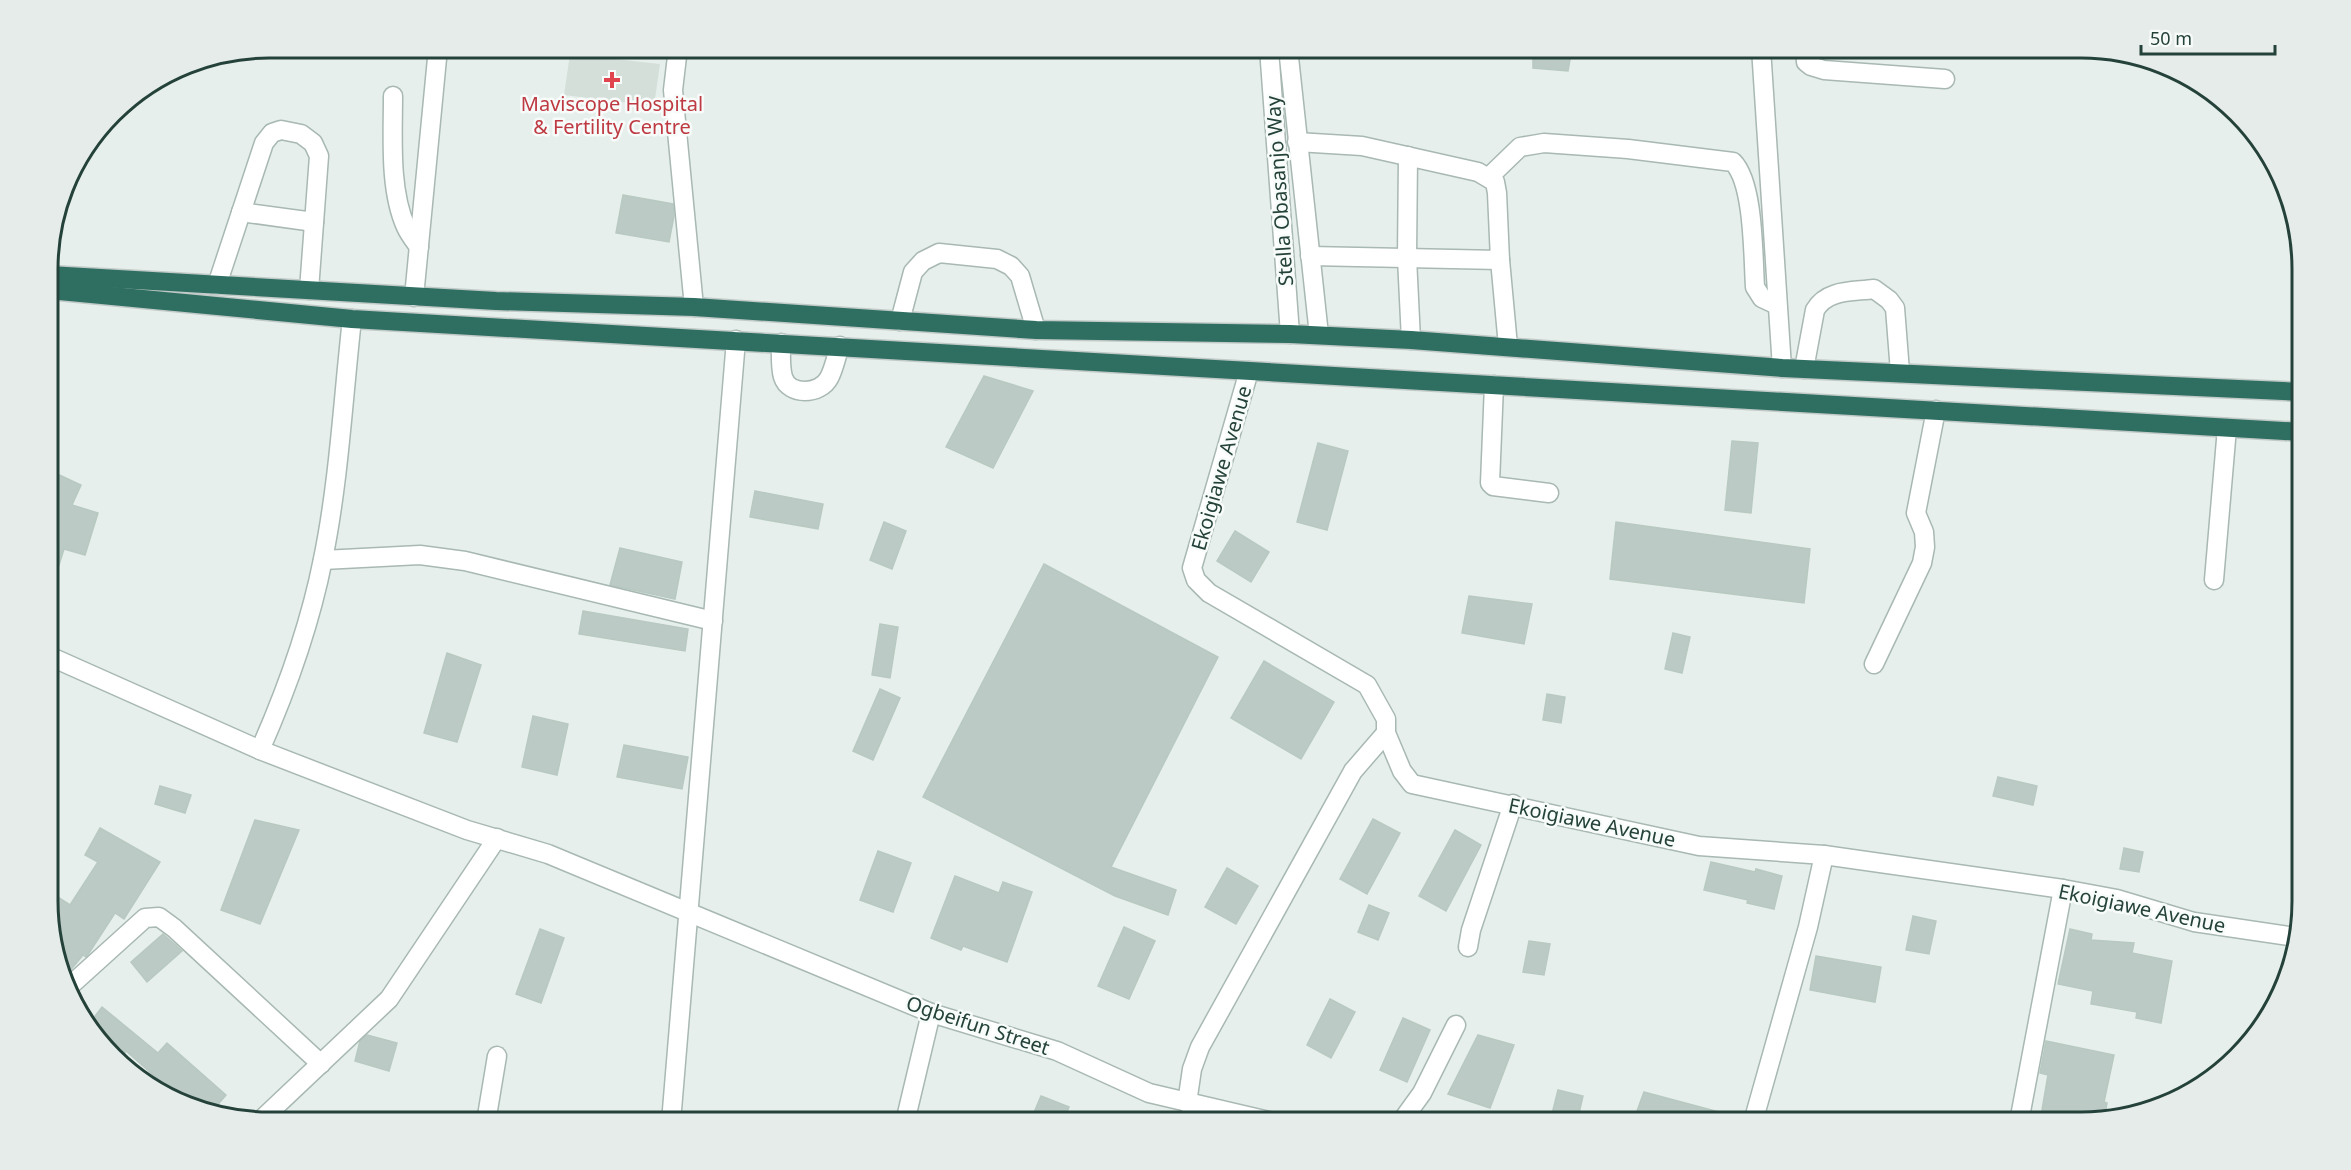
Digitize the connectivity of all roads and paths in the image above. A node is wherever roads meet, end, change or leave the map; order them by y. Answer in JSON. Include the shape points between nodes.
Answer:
{"nodes":[{"id":1,"x":1270,"y":58,"type":"edge"},
{"id":2,"x":1289,"y":58,"type":"edge"},
{"id":3,"x":1762,"y":58,"type":"edge"},
{"id":4,"x":1806,"y":58,"type":"edge"},
{"id":5,"x":437,"y":59,"type":"edge"},
{"id":6,"x":677,"y":59,"type":"edge"},
{"id":7,"x":1946,"y":79,"type":"dead end"},
{"id":8,"x":393,"y":96,"type":"dead end"},
{"id":9,"x":1297,"y":141,"type":"junction"},
{"id":10,"x":1408,"y":156,"type":"junction"},
{"id":11,"x":1489,"y":177,"type":"junction"},
{"id":12,"x":241,"y":213,"type":"junction"},
{"id":13,"x":314,"y":222,"type":"junction"},
{"id":14,"x":419,"y":246,"type":"junction"},
{"id":15,"x":1310,"y":256,"type":"junction"},
{"id":16,"x":1407,"y":258,"type":"junction"},
{"id":17,"x":1500,"y":260,"type":"junction"},
{"id":18,"x":59,"y":276,"type":"edge"},
{"id":19,"x":217,"y":285,"type":"junction"},
{"id":20,"x":309,"y":290,"type":"junction"},
{"id":21,"x":59,"y":291,"type":"edge"},
{"id":22,"x":414,"y":297,"type":"junction"},
{"id":23,"x":1777,"y":305,"type":"junction"},
{"id":24,"x":694,"y":307,"type":"junction"},
{"id":25,"x":352,"y":319,"type":"junction"},
{"id":26,"x":900,"y":321,"type":"junction"},
{"id":27,"x":1036,"y":330,"type":"junction"},
{"id":28,"x":1290,"y":334,"type":"junction"},
{"id":29,"x":1319,"y":335,"type":"junction"},
{"id":30,"x":1411,"y":339,"type":"junction"},
{"id":31,"x":735,"y":340,"type":"junction"},
{"id":32,"x":781,"y":343,"type":"junction"},
{"id":33,"x":840,"y":346,"type":"junction"},
{"id":34,"x":1508,"y":346,"type":"junction"},
{"id":35,"x":1782,"y":368,"type":"junction"},
{"id":36,"x":1804,"y":369,"type":"junction"},
{"id":37,"x":1249,"y":371,"type":"junction"},
{"id":38,"x":1900,"y":372,"type":"junction"},
{"id":39,"x":1494,"y":385,"type":"junction"},
{"id":40,"x":2292,"y":392,"type":"edge"},
{"id":41,"x":1936,"y":410,"type":"junction"},
{"id":42,"x":2227,"y":428,"type":"junction"},
{"id":43,"x":2292,"y":431,"type":"edge"},
{"id":44,"x":1549,"y":493,"type":"dead end"},
{"id":45,"x":323,"y":560,"type":"junction"},
{"id":46,"x":2214,"y":580,"type":"dead end"},
{"id":47,"x":713,"y":621,"type":"junction"},
{"id":48,"x":58,"y":660,"type":"edge"},
{"id":49,"x":1874,"y":664,"type":"dead end"},
{"id":50,"x":1386,"y":734,"type":"junction"},
{"id":51,"x":260,"y":750,"type":"junction"},
{"id":52,"x":1513,"y":804,"type":"junction"},
{"id":53,"x":497,"y":838,"type":"junction"},
{"id":54,"x":1824,"y":855,"type":"junction"},
{"id":55,"x":2063,"y":889,"type":"junction"},
{"id":56,"x":688,"y":911,"type":"junction"},
{"id":57,"x":2289,"y":936,"type":"edge"},
{"id":58,"x":1468,"y":947,"type":"dead end"},
{"id":59,"x":75,"y":981,"type":"edge"},
{"id":60,"x":931,"y":1012,"type":"junction"},
{"id":61,"x":1456,"y":1025,"type":"dead end"},
{"id":62,"x":497,"y":1056,"type":"dead end"},
{"id":63,"x":321,"y":1064,"type":"junction"},
{"id":64,"x":1187,"y":1103,"type":"junction"},
{"id":65,"x":1207,"y":1111,"type":"edge"},
{"id":66,"x":1409,"y":1111,"type":"edge"},
{"id":67,"x":1756,"y":1111,"type":"edge"},
{"id":68,"x":2021,"y":1111,"type":"edge"},
{"id":69,"x":270,"y":1112,"type":"edge"},
{"id":70,"x":488,"y":1112,"type":"edge"},
{"id":71,"x":672,"y":1112,"type":"edge"},
{"id":72,"x":907,"y":1112,"type":"edge"}],
"edges":[{"from":1,"to":28,"type":"street","name":"Stella Obasanjo Way"},
{"from":2,"to":9,"type":"street"},
{"from":3,"to":23,"type":"street"},
{"from":4,"to":7,"type":"street","via":[[1812,66],[1824,70]]},
{"from":5,"to":14,"type":"street"},
{"from":6,"to":24,"type":"street","via":[[673,90]]},
{"from":8,"to":14,"type":"street","via":[[394,167],[400,209],[406,228]]},
{"from":9,"to":10,"type":"street","via":[[1362,146]]},
{"from":9,"to":15,"type":"street"},
{"from":10,"to":11,"type":"street"},
{"from":10,"to":16,"type":"street"},
{"from":11,"to":17,"type":"street","via":[[1495,182],[1497,193]]},
{"from":11,"to":23,"type":"street","via":[[1520,147],[1544,143],[1733,162],[1741,170],[1747,188],[1755,287],[1762,298]]},
{"from":12,"to":13,"type":"street"},
{"from":12,"to":13,"type":"street","via":[[264,143],[272,133],[281,130],[301,134],[313,143],[319,156]]},
{"from":12,"to":19,"type":"street"},
{"from":13,"to":20,"type":"street"},
{"from":14,"to":22,"type":"street"},
{"from":15,"to":16,"type":"street"},
{"from":15,"to":29,"type":"street"},
{"from":16,"to":17,"type":"street"},
{"from":16,"to":30,"type":"street"},
{"from":17,"to":34,"type":"street"},
{"from":18,"to":19,"type":"highway"},
{"from":19,"to":20,"type":"highway"},
{"from":20,"to":22,"type":"highway"},
{"from":21,"to":25,"type":"highway"},
{"from":22,"to":24,"type":"highway"},
{"from":23,"to":35,"type":"street"},
{"from":24,"to":26,"type":"highway"},
{"from":25,"to":31,"type":"highway"},
{"from":25,"to":45,"type":"street"},
{"from":26,"to":27,"type":"highway"},
{"from":26,"to":27,"type":"street","via":[[913,272],[939,253],[997,259],[1011,266],[1020,276]]},
{"from":27,"to":28,"type":"highway"},
{"from":28,"to":29,"type":"highway"},
{"from":29,"to":30,"type":"highway"},
{"from":30,"to":34,"type":"highway"},
{"from":31,"to":32,"type":"highway"},
{"from":31,"to":47,"type":"street"},
{"from":32,"to":33,"type":"highway"},
{"from":32,"to":33,"type":"street","via":[[786,384],[814,392],[829,379]]},
{"from":33,"to":37,"type":"highway"},
{"from":34,"to":35,"type":"highway"},
{"from":35,"to":36,"type":"highway"},
{"from":36,"to":38,"type":"highway"},
{"from":36,"to":38,"type":"street","via":[[1815,310],[1820,302],[1831,294],[1874,289],[1895,308]]},
{"from":37,"to":39,"type":"highway"},
{"from":37,"to":50,"type":"street","name":"Ekoigiawe Avenue","via":[[1192,568],[1196,580],[1209,593],[1366,685],[1386,719]]},
{"from":38,"to":40,"type":"highway"},
{"from":39,"to":41,"type":"highway"},
{"from":39,"to":44,"type":"street","via":[[1490,483]]},
{"from":41,"to":42,"type":"highway"},
{"from":41,"to":49,"type":"street","via":[[1916,513],[1924,532],[1922,563]]},
{"from":42,"to":43,"type":"highway"},
{"from":42,"to":46,"type":"street"},
{"from":45,"to":47,"type":"street","via":[[420,555],[465,561]]},
{"from":45,"to":51,"type":"street","via":[[282,702]]},
{"from":47,"to":56,"type":"street"},
{"from":48,"to":51,"type":"street","name":"Ogbeifun Street"},
{"from":50,"to":52,"type":"street","name":"Ekoigiawe Avenue","via":[[1412,784]]},
{"from":50,"to":64,"type":"street","via":[[1353,771],[1200,1047]]},
{"from":51,"to":53,"type":"street","name":"Ogbeifun Street"},
{"from":52,"to":54,"type":"street","name":"Ekoigiawe Avenue","via":[[1699,846]]},
{"from":52,"to":58,"type":"street","via":[[1470,930]]},
{"from":53,"to":56,"type":"street","name":"Ogbeifun Street","via":[[548,854]]},
{"from":53,"to":63,"type":"street","via":[[389,999]]},
{"from":54,"to":55,"type":"street","name":"Ekoigiawe Avenue"},
{"from":54,"to":67,"type":"street"},
{"from":55,"to":57,"type":"street","name":"Ekoigiawe Avenue","via":[[2118,899],[2194,922]]},
{"from":55,"to":68,"type":"street"},
{"from":56,"to":60,"type":"street","name":"Ogbeifun Street"},
{"from":56,"to":71,"type":"street"},
{"from":59,"to":63,"type":"street","via":[[145,918],[159,917]]},
{"from":60,"to":64,"type":"street","name":"Ogbeifun Street","via":[[1057,1051],[1149,1093]]},
{"from":60,"to":72,"type":"street"},
{"from":61,"to":66,"type":"street"},
{"from":62,"to":70,"type":"street"},
{"from":63,"to":69,"type":"street"},
{"from":64,"to":65,"type":"street","name":"Ogbeifun Street"}]}
